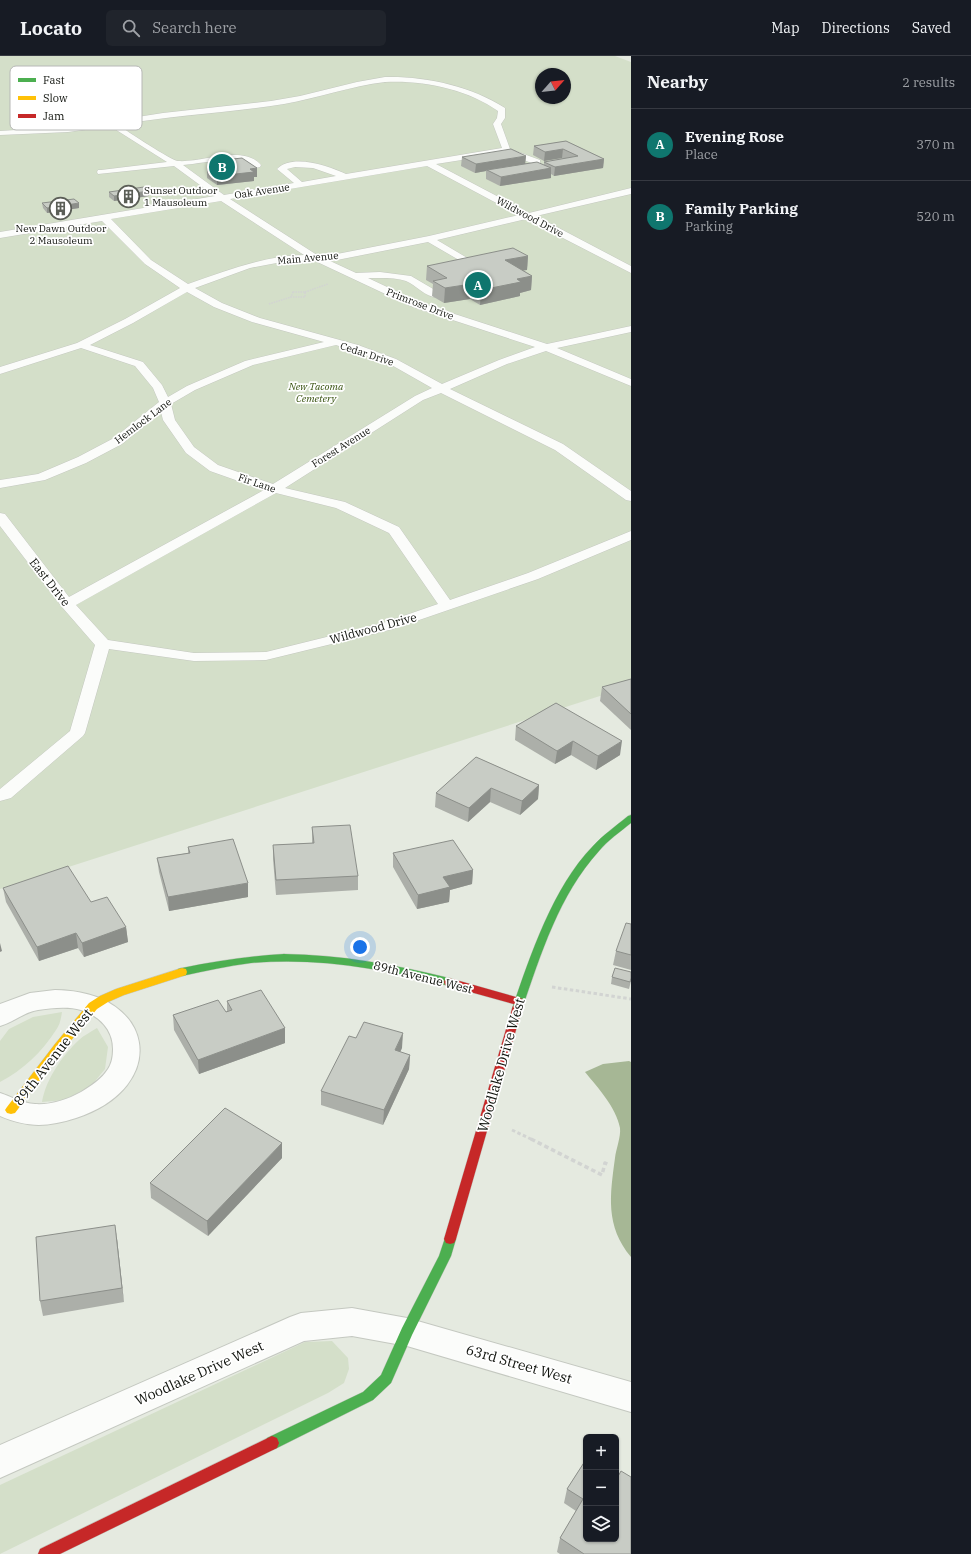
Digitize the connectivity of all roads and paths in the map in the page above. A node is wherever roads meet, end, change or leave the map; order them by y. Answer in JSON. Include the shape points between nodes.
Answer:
{"nodes":[{"id":1,"x":142,"y":118,"type":"edge"},
{"id":2,"x":69,"y":130,"type":"edge"},
{"id":3,"x":121,"y":130,"type":"edge"},
{"id":4,"x":0,"y":133,"type":"edge"},
{"id":5,"x":507,"y":150,"type":"junction"},
{"id":6,"x":537,"y":162,"type":"edge"},
{"id":7,"x":176,"y":164,"type":"junction"},
{"id":8,"x":429,"y":164,"type":"junction"},
{"id":9,"x":244,"y":168,"type":"edge"},
{"id":10,"x":101,"y":172,"type":"dead end"},
{"id":11,"x":206,"y":174,"type":"edge"},
{"id":12,"x":193,"y":176,"type":"junction"},
{"id":13,"x":345,"y":177,"type":"junction"},
{"id":14,"x":301,"y":185,"type":"junction"},
{"id":15,"x":631,"y":191,"type":"edge"},
{"id":16,"x":223,"y":198,"type":"junction"},
{"id":17,"x":526,"y":215,"type":"junction"},
{"id":18,"x":104,"y":218,"type":"junction"},
{"id":19,"x":0,"y":236,"type":"edge"},
{"id":20,"x":429,"y":239,"type":"junction"},
{"id":21,"x":314,"y":258,"type":"junction"},
{"id":22,"x":472,"y":264,"type":"edge"},
{"id":23,"x":629,"y":268,"type":"edge"},
{"id":24,"x":354,"y":276,"type":"junction"},
{"id":25,"x":187,"y":288,"type":"junction"},
{"id":26,"x":305,"y":292,"type":"junction"},
{"id":27,"x":436,"y":295,"type":"dead end"},
{"id":28,"x":455,"y":306,"type":"edge"},
{"id":29,"x":631,"y":330,"type":"edge"},
{"id":30,"x":500,"y":333,"type":"junction"},
{"id":31,"x":333,"y":343,"type":"junction"},
{"id":32,"x":81,"y":345,"type":"junction"},
{"id":33,"x":546,"y":347,"type":"junction"},
{"id":34,"x":0,"y":371,"type":"edge"},
{"id":35,"x":631,"y":383,"type":"edge"},
{"id":36,"x":440,"y":388,"type":"junction"},
{"id":37,"x":166,"y":403,"type":"junction"},
{"id":38,"x":0,"y":484,"type":"edge"},
{"id":39,"x":274,"y":489,"type":"junction"},
{"id":40,"x":631,"y":497,"type":"edge"},
{"id":41,"x":0,"y":517,"type":"edge"},
{"id":42,"x":631,"y":535,"type":"edge"},
{"id":43,"x":67,"y":604,"type":"junction"},
{"id":44,"x":447,"y":606,"type":"junction"},
{"id":45,"x":103,"y":644,"type":"junction"},
{"id":46,"x":0,"y":796,"type":"edge"},
{"id":47,"x":631,"y":818,"type":"edge"},
{"id":48,"x":519,"y":1002,"type":"junction"},
{"id":49,"x":94,"y":1005,"type":"junction"},
{"id":50,"x":0,"y":1017,"type":"edge"},
{"id":51,"x":5,"y":1107,"type":"edge"},
{"id":52,"x":485,"y":1117,"type":"junction"},
{"id":53,"x":609,"y":1166,"type":"dead end"},
{"id":54,"x":407,"y":1332,"type":"junction"},
{"id":55,"x":631,"y":1397,"type":"edge"},
{"id":56,"x":0,"y":1462,"type":"edge"},
{"id":57,"x":45,"y":1554,"type":"edge"}],
"edges":[{"from":1,"to":5,"type":"lane","via":[[286,101],[385,79],[413,80],[456,90],[496,104],[502,110],[497,124]]},
{"from":2,"to":4,"type":"lane"},
{"from":3,"to":7,"type":"lane","name":"Primrose Drive"},
{"from":5,"to":6,"type":"lane"},
{"from":5,"to":8,"type":"lane","name":"Oak Avenue"},
{"from":7,"to":9,"type":"lane","via":[[238,157],[249,159],[257,165]]},
{"from":7,"to":10,"type":"lane"},
{"from":7,"to":12,"type":"lane","name":"Primrose Drive"},
{"from":8,"to":13,"type":"lane","name":"Oak Avenue"},
{"from":8,"to":17,"type":"lane","name":"Wildwood Drive"},
{"from":11,"to":12,"type":"lane"},
{"from":12,"to":16,"type":"lane","name":"Primrose Drive"},
{"from":13,"to":14,"type":"lane","name":"Oak Avenue"},
{"from":13,"to":14,"type":"lane","via":[[311,165],[292,165],[281,169]]},
{"from":14,"to":16,"type":"lane","name":"Oak Avenue"},
{"from":15,"to":17,"type":"lane","name":"Main Avenue"},
{"from":16,"to":18,"type":"lane","name":"Oak Avenue"},
{"from":16,"to":21,"type":"lane","name":"Primrose Drive"},
{"from":17,"to":20,"type":"lane","name":"Main Avenue"},
{"from":17,"to":23,"type":"lane","name":"Wildwood Drive"},
{"from":18,"to":19,"type":"lane","name":"Oak Avenue"},
{"from":18,"to":25,"type":"lane","name":"Cedar Drive","via":[[148,262]]},
{"from":20,"to":21,"type":"lane","name":"Main Avenue"},
{"from":20,"to":22,"type":"lane"},
{"from":21,"to":24,"type":"lane","name":"Primrose Drive"},
{"from":21,"to":25,"type":"lane","name":"Main Avenue","via":[[287,258],[248,266]]},
{"from":24,"to":26,"type":"path"},
{"from":24,"to":27,"type":"lane","via":[[408,278]]},
{"from":24,"to":30,"type":"lane","name":"Primrose Drive","via":[[417,305]]},
{"from":25,"to":31,"type":"lane","name":"Cedar Drive","via":[[239,313]]},
{"from":25,"to":32,"type":"lane","name":"Main Avenue"},
{"from":26,"to":26,"type":"path","via":[[305,297],[291,296],[293,292]]},
{"from":28,"to":30,"type":"lane"},
{"from":29,"to":33,"type":"lane","name":"Forest Avenue"},
{"from":30,"to":33,"type":"lane","name":"Primrose Drive"},
{"from":31,"to":36,"type":"lane","name":"Cedar Drive","via":[[354,347],[392,361]]},
{"from":31,"to":37,"type":"lane","name":"Hemlock Lane","via":[[249,363],[191,388]]},
{"from":32,"to":34,"type":"lane","name":"Main Avenue"},
{"from":32,"to":37,"type":"lane","name":"Fir Lane","via":[[139,364],[158,387]]},
{"from":33,"to":35,"type":"lane","name":"Primrose Drive"},
{"from":33,"to":36,"type":"lane","name":"Forest Avenue"},
{"from":36,"to":39,"type":"lane","name":"Forest Avenue","via":[[419,398]]},
{"from":36,"to":40,"type":"lane","name":"Cedar Drive","via":[[559,447]]},
{"from":37,"to":38,"type":"lane","name":"Hemlock Lane","via":[[118,441],[82,460],[41,477]]},
{"from":37,"to":39,"type":"lane","name":"Fir Lane","via":[[169,420],[190,450],[214,468]]},
{"from":39,"to":43,"type":"lane","name":"Forest Avenue"},
{"from":39,"to":44,"type":"lane","name":"Fir Lane","via":[[340,506],[394,530]]},
{"from":41,"to":43,"type":"lane","name":"East Drive"},
{"from":42,"to":44,"type":"lane","name":"Wildwood Drive","via":[[533,576]]},
{"from":43,"to":45,"type":"lane","name":"East Drive"},
{"from":44,"to":45,"type":"lane","name":"Wildwood Drive","via":[[388,626],[266,656],[194,657]]},
{"from":45,"to":46,"type":"lane","via":[[77,733]]},
{"from":47,"to":48,"type":"street","name":"Woodlake Drive West","via":[[596,848],[572,880],[539,946]]},
{"from":48,"to":49,"type":"street","name":"89th Avenue West","via":[[382,965],[331,957],[276,957],[226,962],[166,976]]},
{"from":48,"to":52,"type":"street","name":"Woodlake Drive West"},
{"from":49,"to":50,"type":"street","name":"89th Avenue West","via":[[73,999],[49,998],[25,1004]]},
{"from":49,"to":51,"type":"street","name":"89th Avenue West"},
{"from":49,"to":51,"type":"street","name":"89th Avenue West","via":[[112,1016],[124,1032],[128,1050],[122,1070],[109,1088],[89,1103],[63,1112],[36,1115]]},
{"from":52,"to":53,"type":"path","via":[[602,1175],[605,1163]]},
{"from":52,"to":54,"type":"street","name":"Woodlake Drive West","via":[[445,1256]]},
{"from":54,"to":55,"type":"street","name":"63rd Street West"},
{"from":54,"to":56,"type":"street","name":"Woodlake Drive West","via":[[352,1322],[301,1327]]},
{"from":54,"to":57,"type":"street","name":"Woodlake Drive West","via":[[386,1379],[368,1396]]}]}
